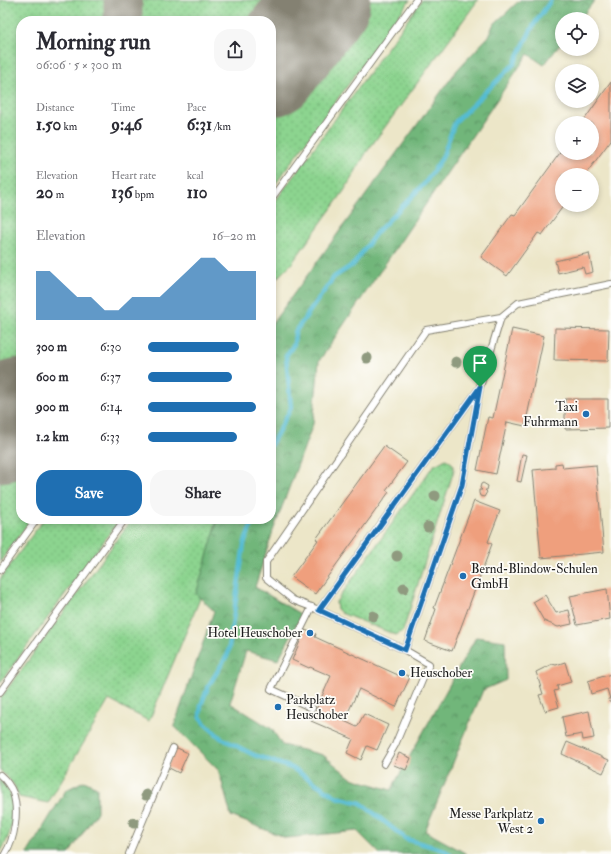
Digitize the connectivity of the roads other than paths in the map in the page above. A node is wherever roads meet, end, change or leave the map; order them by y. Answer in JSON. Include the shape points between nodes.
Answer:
{"nodes":[{"id":1,"x":416,"y":0,"type":"edge"},
{"id":2,"x":276,"y":192,"type":"edge"},
{"id":3,"x":611,"y":284,"type":"edge"},
{"id":4,"x":501,"y":317,"type":"junction"},
{"id":5,"x":480,"y":387,"type":"junction"},
{"id":6,"x":33,"y":524,"type":"edge"},
{"id":7,"x":120,"y":524,"type":"edge"},
{"id":8,"x":0,"y":570,"type":"edge"},
{"id":9,"x":312,"y":607,"type":"junction"},
{"id":10,"x":319,"y":610,"type":"junction"},
{"id":11,"x":405,"y":650,"type":"junction"},
{"id":12,"x":0,"y":692,"type":"edge"},
{"id":13,"x":312,"y":708,"type":"dead end"},
{"id":14,"x":173,"y":748,"type":"dead end"},
{"id":15,"x":384,"y":764,"type":"dead end"},
{"id":16,"x":0,"y":775,"type":"edge"},
{"id":17,"x":5,"y":854,"type":"edge"},
{"id":18,"x":129,"y":854,"type":"edge"}],
"edges":[{"from":1,"to":2,"type":"lane"},
{"from":3,"to":4,"type":"lane","via":[[518,303]]},
{"from":4,"to":5,"type":"lane"},
{"from":4,"to":9,"type":"lane","via":[[426,330],[266,562],[266,578],[293,600]]},
{"from":5,"to":10,"type":"lane"},
{"from":5,"to":11,"type":"lane","via":[[462,485]]},
{"from":6,"to":8,"type":"lane"},
{"from":7,"to":12,"type":"lane"},
{"from":9,"to":10,"type":"lane"},
{"from":9,"to":13,"type":"lane","via":[[271,689]]},
{"from":10,"to":11,"type":"lane"},
{"from":11,"to":15,"type":"lane","via":[[429,664]]},
{"from":14,"to":18,"type":"lane"},
{"from":16,"to":17,"type":"lane","via":[[13,791],[16,806],[11,845]]}]}
